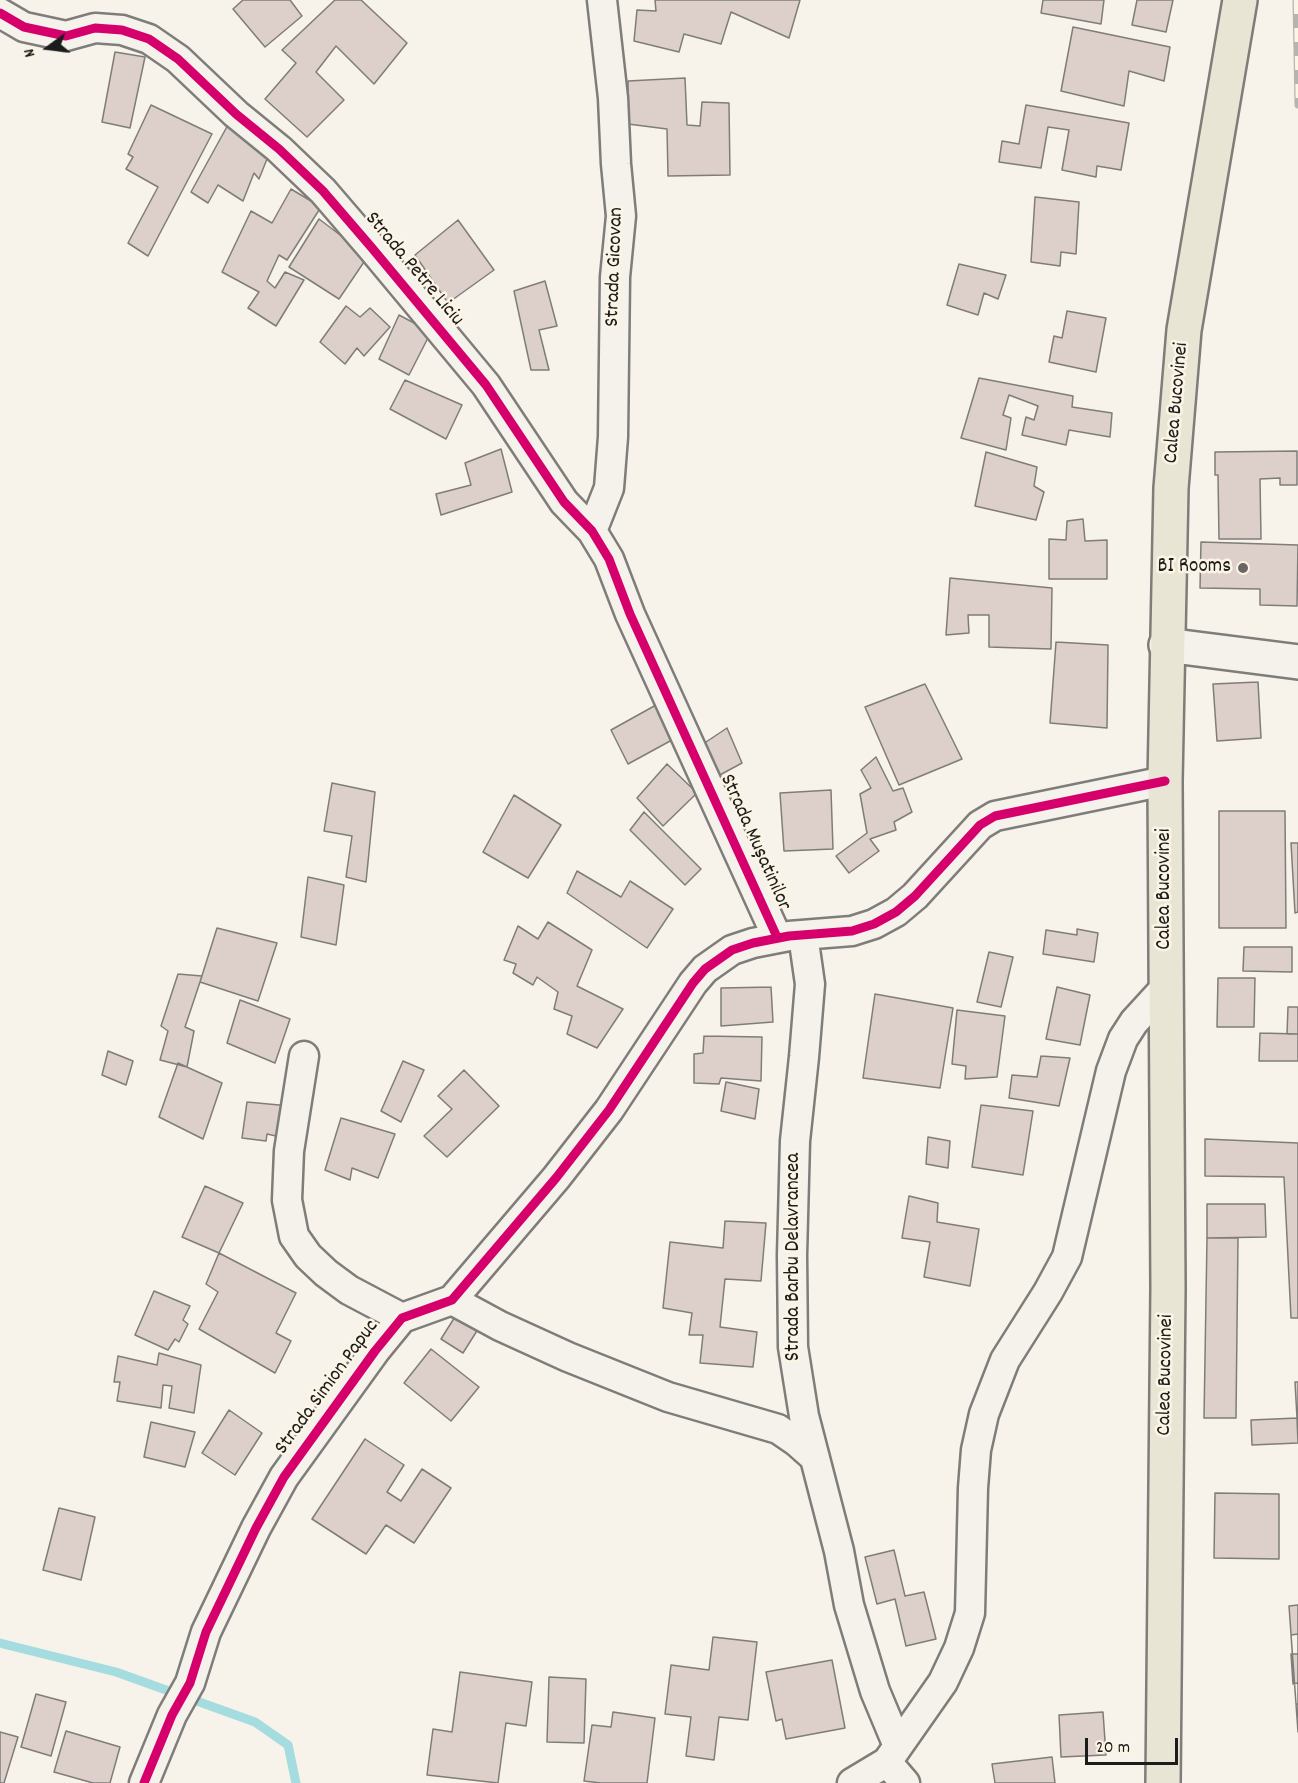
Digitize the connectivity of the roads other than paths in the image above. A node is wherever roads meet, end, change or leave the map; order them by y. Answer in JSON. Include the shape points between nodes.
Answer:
{"nodes":[{"id":1,"x":602,"y":0,"type":"edge"},
{"id":2,"x":1240,"y":0,"type":"edge"},
{"id":3,"x":0,"y":13,"type":"edge"},
{"id":4,"x":592,"y":531,"type":"junction"},
{"id":5,"x":1166,"y":645,"type":"junction"},
{"id":6,"x":1298,"y":662,"type":"edge"},
{"id":7,"x":1165,"y":781,"type":"junction"},
{"id":8,"x":790,"y":936,"type":"junction"},
{"id":9,"x":1166,"y":987,"type":"junction"},
{"id":10,"x":304,"y":1056,"type":"dead end"},
{"id":11,"x":452,"y":1300,"type":"junction"},
{"id":12,"x":402,"y":1318,"type":"junction"},
{"id":13,"x":815,"y":1458,"type":"junction"},
{"id":14,"x":892,"y":1754,"type":"junction"},
{"id":15,"x":144,"y":1783,"type":"edge"},
{"id":16,"x":852,"y":1783,"type":"edge"},
{"id":17,"x":905,"y":1783,"type":"edge"},
{"id":18,"x":1163,"y":1783,"type":"edge"}],
"edges":[{"from":1,"to":4,"type":"street","name":"Strada Gicovan","via":[[621,216],[615,277],[614,437],[609,488]]},
{"from":2,"to":5,"type":"highway","name":"Calea Bucovinei","via":[[1184,330],[1171,488]]},
{"from":3,"to":4,"type":"street","name":"Strada Petre Liciu","via":[[24,27],[66,36],[95,28],[122,30],[149,39],[178,59],[330,199],[486,385],[564,502]]},
{"from":4,"to":8,"type":"street","name":"Strada Mușatinilor"},
{"from":5,"to":6,"type":"street"},
{"from":5,"to":7,"type":"highway","name":"Calea Bucovinei"},
{"from":7,"to":8,"type":"street","name":"Strada Mușatinilor","via":[[995,816],[980,825],[896,912],[852,931]]},
{"from":7,"to":9,"type":"highway","name":"Calea Bucovinei"},
{"from":8,"to":11,"type":"street","name":"Strada Simion Papuc","via":[[732,950],[693,982],[609,1110]]},
{"from":8,"to":13,"type":"street","name":"Strada Barbu Delavrancea","via":[[810,984],[795,1141],[792,1308],[797,1381]]},
{"from":9,"to":14,"type":"street","via":[[1123,1039],[1111,1071],[1067,1257],[1005,1360],[984,1414],[974,1478],[970,1613],[943,1682]]},
{"from":9,"to":18,"type":"highway","name":"Calea Bucovinei","via":[[1168,1288]]},
{"from":10,"to":12,"type":"street","via":[[289,1151],[287,1200],[294,1236],[326,1273]]},
{"from":11,"to":12,"type":"street","name":"Strada Simion Papuc"},
{"from":11,"to":13,"type":"street","via":[[568,1357],[668,1397],[778,1429]]},
{"from":12,"to":15,"type":"street","name":"Strada Simion Papuc","via":[[284,1477],[206,1632],[190,1683]]},
{"from":13,"to":14,"type":"street","name":"Strada Barbu Delavrancea","via":[[849,1605]]},
{"from":14,"to":16,"type":"street"},
{"from":14,"to":17,"type":"street","name":"Strada Barbu Delavrancea"}]}
